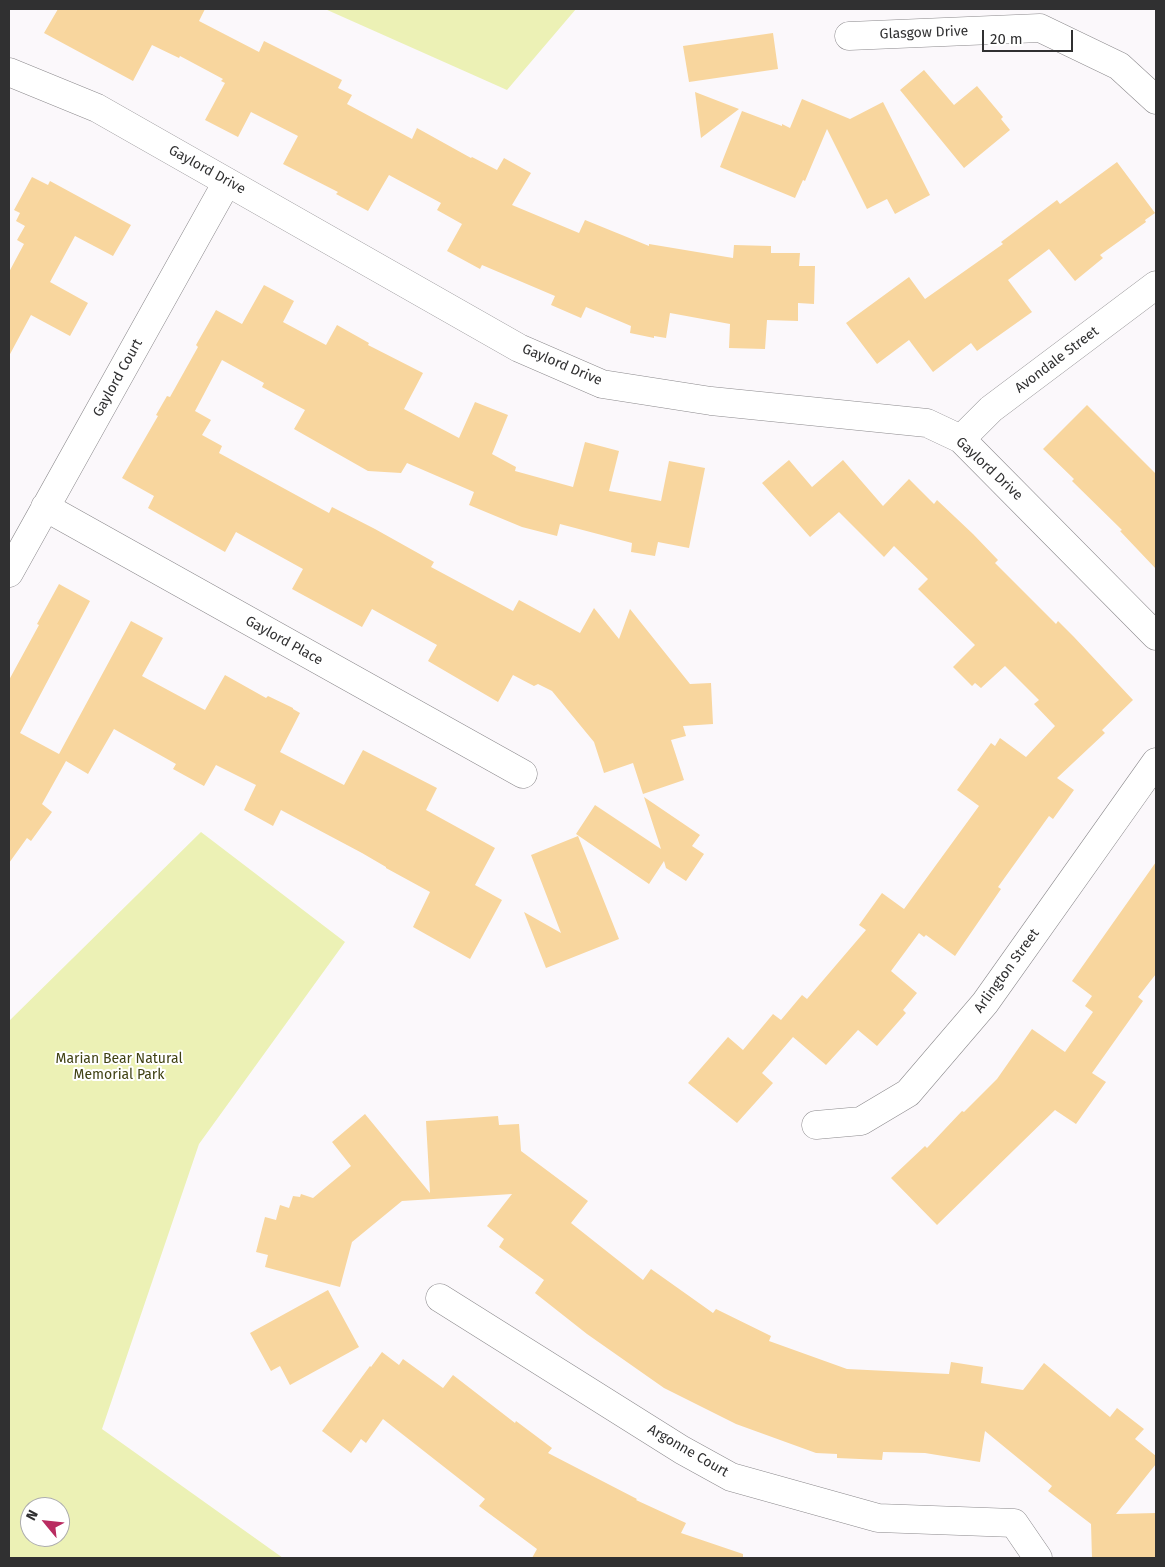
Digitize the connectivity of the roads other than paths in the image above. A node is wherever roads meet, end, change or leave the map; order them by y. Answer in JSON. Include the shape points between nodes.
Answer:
{"nodes":[{"id":1,"x":849,"y":36,"type":"dead end"},
{"id":2,"x":9,"y":72,"type":"edge"},
{"id":3,"x":1156,"y":100,"type":"edge"},
{"id":4,"x":227,"y":182,"type":"junction"},
{"id":5,"x":1156,"y":286,"type":"edge"},
{"id":6,"x":961,"y":439,"type":"junction"},
{"id":7,"x":45,"y":507,"type":"junction"},
{"id":8,"x":9,"y":574,"type":"edge"},
{"id":9,"x":1156,"y":636,"type":"edge"},
{"id":10,"x":1156,"y":762,"type":"edge"},
{"id":11,"x":522,"y":774,"type":"dead end"},
{"id":12,"x":816,"y":1125,"type":"dead end"},
{"id":13,"x":440,"y":1298,"type":"dead end"},
{"id":14,"x":1038,"y":1558,"type":"edge"}],
"edges":[{"from":1,"to":3,"type":"street","name":"Glasgow Drive","via":[[1040,28],[1119,66]]},
{"from":2,"to":4,"type":"street","name":"Gaylord Drive","via":[[97,108]]},
{"from":4,"to":6,"type":"street","name":"Gaylord Drive","via":[[519,348],[602,384],[711,401],[927,423]]},
{"from":4,"to":7,"type":"street","name":"Gaylord Court"},
{"from":5,"to":6,"type":"street","name":"Avondale Street","via":[[991,409]]},
{"from":6,"to":9,"type":"street","name":"Gaylord Drive"},
{"from":7,"to":8,"type":"street","name":"Gaylord Court"},
{"from":7,"to":11,"type":"street","name":"Gaylord Place"},
{"from":10,"to":12,"type":"street","name":"Arlington Street","via":[[985,1003],[908,1093],[861,1120]]},
{"from":13,"to":14,"type":"street","name":"Argonne Court","via":[[682,1450],[731,1477],[878,1518],[1014,1523]]}]}
